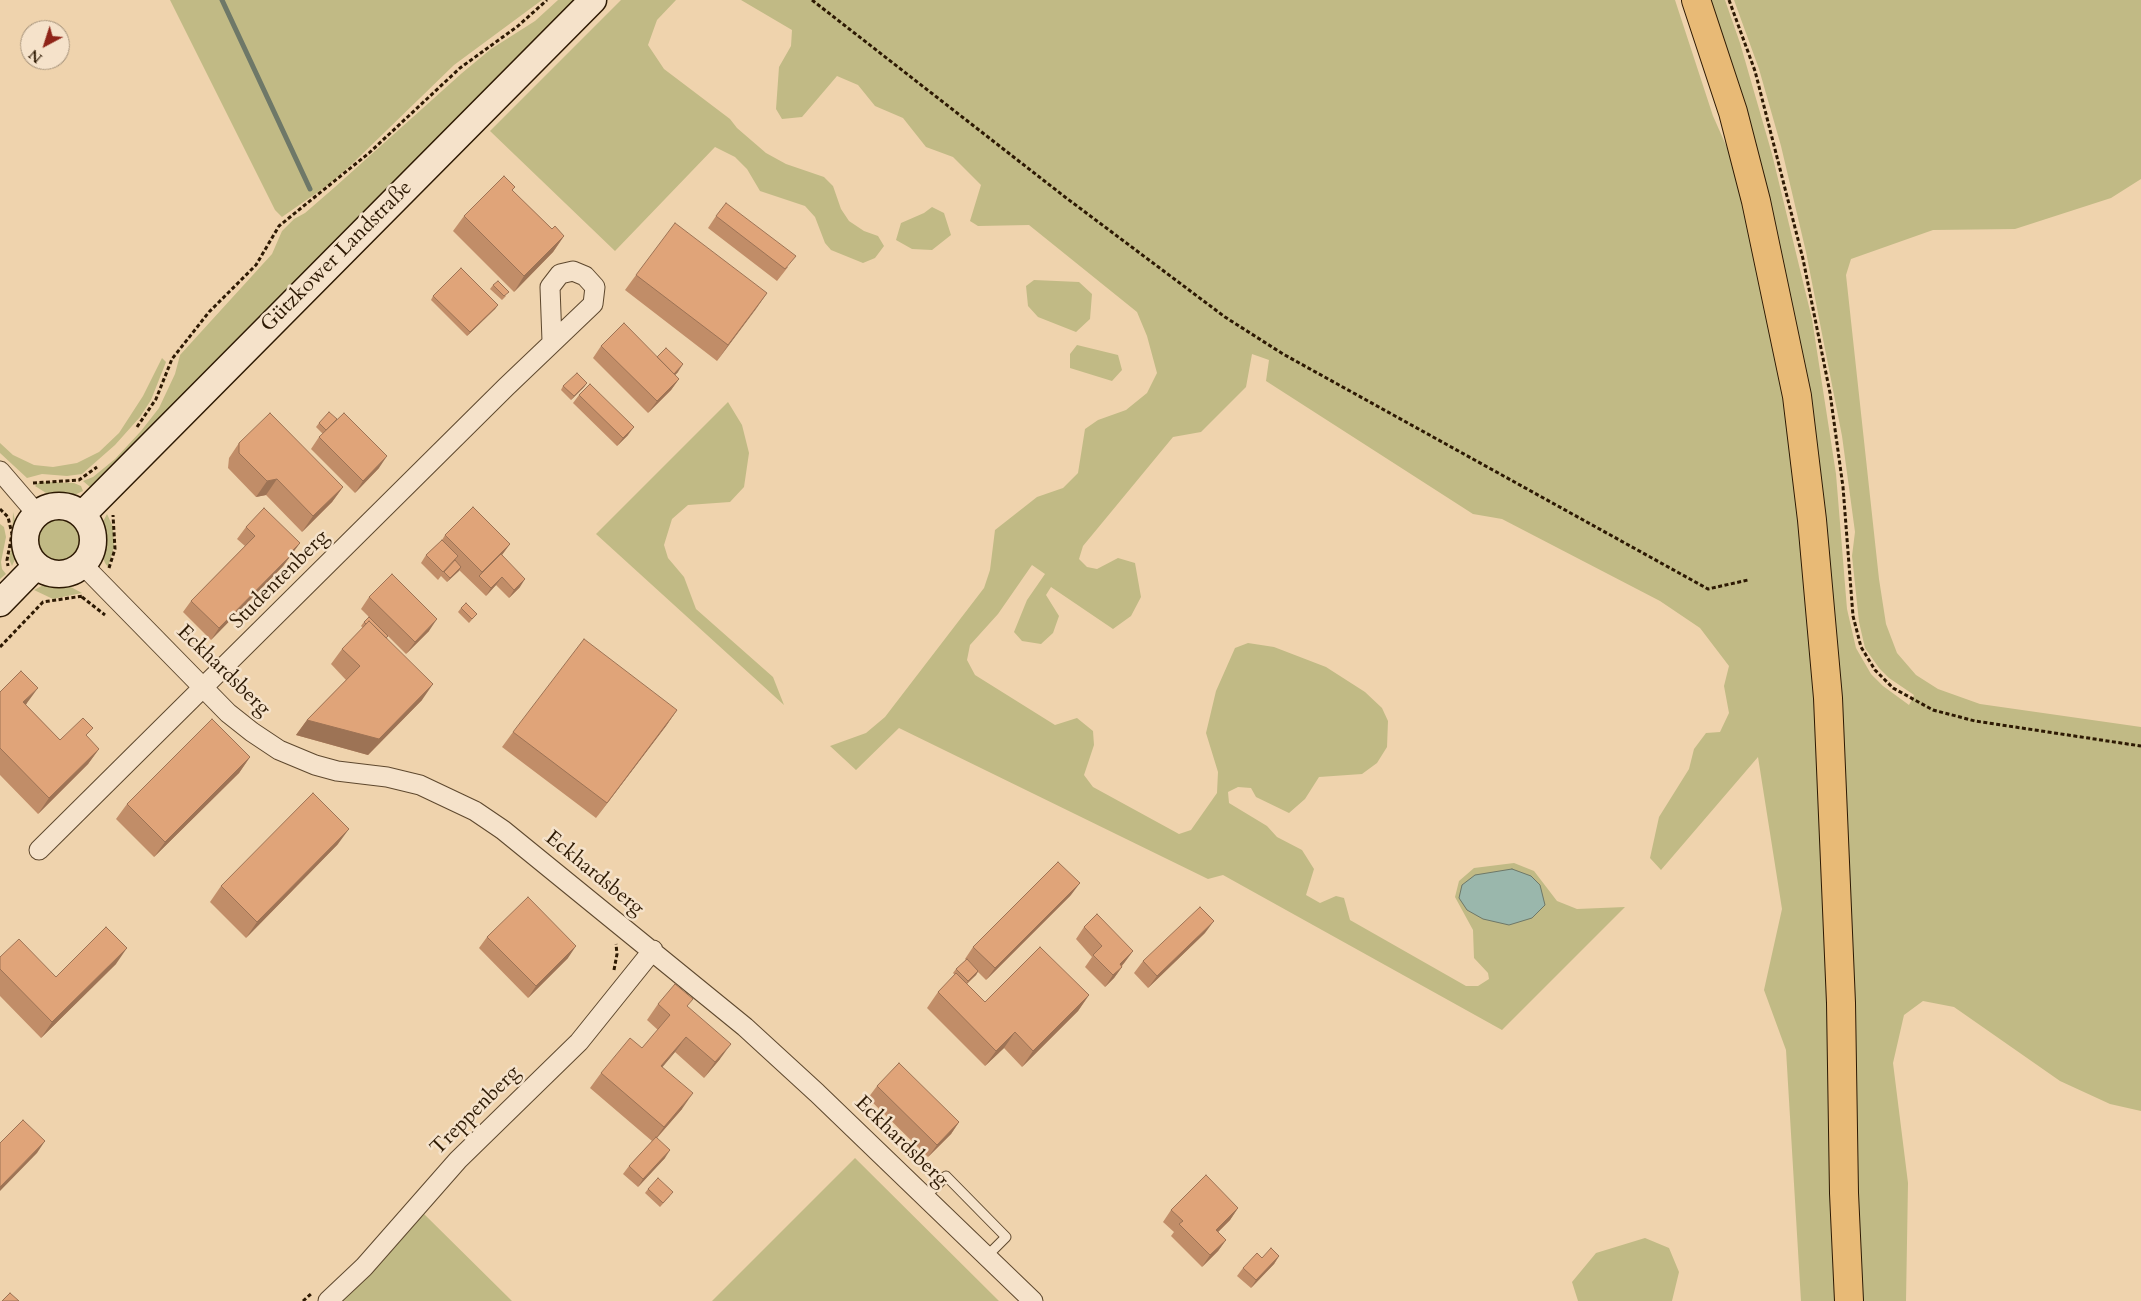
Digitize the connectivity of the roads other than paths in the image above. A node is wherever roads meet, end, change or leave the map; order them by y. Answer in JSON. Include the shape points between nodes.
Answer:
{"nodes":[{"id":1,"x":593,"y":0,"type":"edge"},
{"id":2,"x":1696,"y":0,"type":"edge"},
{"id":3,"x":552,"y":342,"type":"dead end"},
{"id":4,"x":0,"y":471,"type":"edge"},
{"id":5,"x":37,"y":514,"type":"junction"},
{"id":6,"x":82,"y":515,"type":"junction"},
{"id":7,"x":83,"y":565,"type":"junction"},
{"id":8,"x":36,"y":566,"type":"junction"},
{"id":9,"x":0,"y":603,"type":"edge"},
{"id":10,"x":205,"y":687,"type":"junction"},
{"id":11,"x":39,"y":850,"type":"dead end"},
{"id":12,"x":648,"y":956,"type":"junction"},
{"id":13,"x":925,"y":1197,"type":"junction"},
{"id":14,"x":986,"y":1257,"type":"junction"},
{"id":15,"x":328,"y":1301,"type":"edge"},
{"id":16,"x":1033,"y":1301,"type":"edge"},
{"id":17,"x":1849,"y":1301,"type":"edge"}],
"edges":[{"from":1,"to":6,"type":"main road","name":"Gützkower Landstraße"},
{"from":2,"to":17,"type":"highway","via":[[1733,112],[1756,201],[1797,396],[1812,520],[1828,698]]},
{"from":3,"to":10,"type":"street","name":"Studentenberg"},
{"from":4,"to":5,"type":"street"},
{"from":5,"to":6,"type":"main road","via":[[55,506],[74,509]]},
{"from":5,"to":8,"type":"main road","via":[[26,530],[24,540],[30,559]]},
{"from":6,"to":7,"type":"main road","via":[[93,534],[90,556]]},
{"from":7,"to":8,"type":"main road","via":[[65,574],[50,573]]},
{"from":7,"to":10,"type":"street","name":"Eckhardsberg"},
{"from":8,"to":9,"type":"main road"},
{"from":10,"to":11,"type":"street","name":"Studentenberg"},
{"from":10,"to":12,"type":"street","name":"Eckhardsberg","via":[[228,713],[279,750],[337,771],[387,776],[420,785],[475,811],[503,830]]},
{"from":12,"to":13,"type":"street","name":"Eckhardsberg","via":[[746,1027]]},
{"from":12,"to":15,"type":"street","name":"Treppenberg","via":[[579,1042],[458,1160],[364,1267]]},
{"from":13,"to":14,"type":"street","name":"Eckhardsberg"},
{"from":13,"to":14,"type":"lane","via":[[946,1176],[1006,1237]]},
{"from":14,"to":16,"type":"street","name":"Eckhardsberg"}]}
